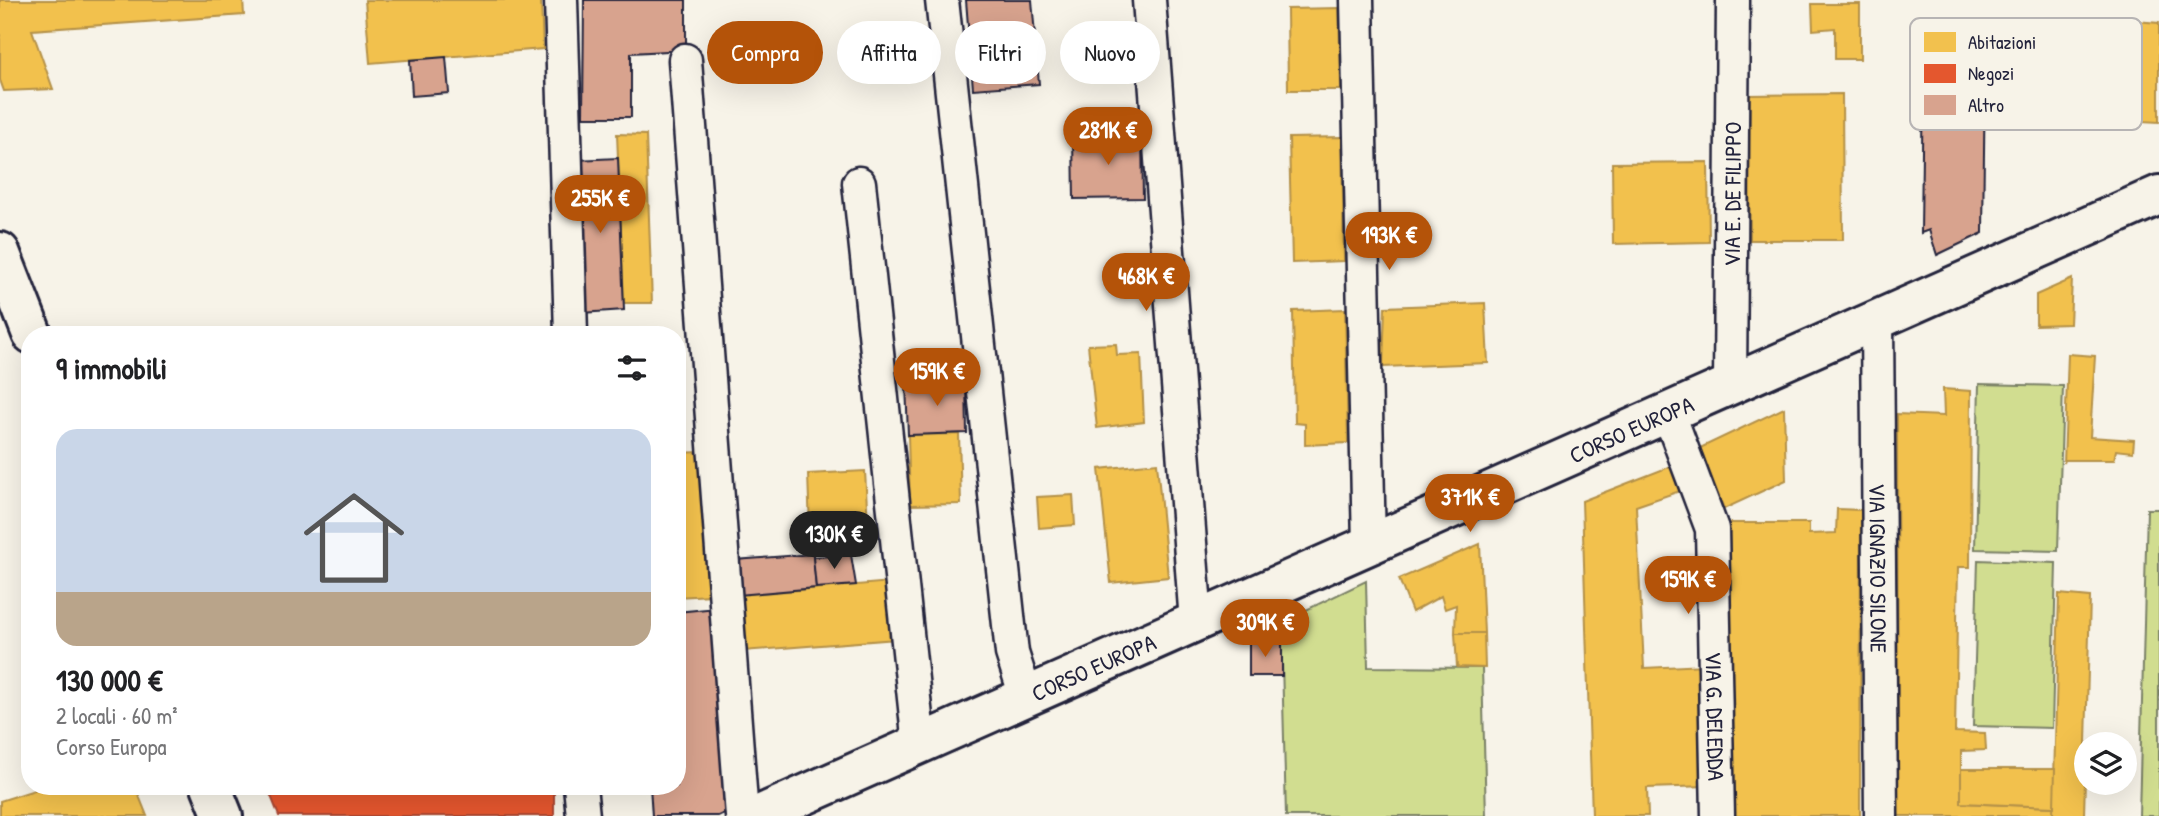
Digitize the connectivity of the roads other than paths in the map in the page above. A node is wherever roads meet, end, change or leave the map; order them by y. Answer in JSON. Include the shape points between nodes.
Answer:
{"nodes":[{"id":1,"x":561,"y":0,"type":"edge"},
{"id":2,"x":942,"y":0,"type":"edge"},
{"id":3,"x":1149,"y":0,"type":"edge"},
{"id":4,"x":1357,"y":0,"type":"edge"},
{"id":5,"x":1733,"y":0,"type":"edge"},
{"id":6,"x":685,"y":60,"type":"dead end"},
{"id":7,"x":859,"y":183,"type":"dead end"},
{"id":8,"x":2159,"y":195,"type":"edge"},
{"id":9,"x":0,"y":252,"type":"edge"},
{"id":10,"x":1877,"y":321,"type":"junction"},
{"id":11,"x":29,"y":326,"type":"edge"},
{"id":12,"x":571,"y":326,"type":"edge"},
{"id":13,"x":1730,"y":386,"type":"junction"},
{"id":14,"x":1669,"y":414,"type":"junction"},
{"id":15,"x":1369,"y":546,"type":"junction"},
{"id":16,"x":1196,"y":622,"type":"junction"},
{"id":17,"x":1026,"y":697,"type":"junction"},
{"id":18,"x":919,"y":745,"type":"junction"},
{"id":19,"x":581,"y":795,"type":"edge"},
{"id":20,"x":583,"y":816,"type":"edge"},
{"id":21,"x":742,"y":816,"type":"edge"},
{"id":22,"x":757,"y":816,"type":"edge"},
{"id":23,"x":1718,"y":816,"type":"edge"},
{"id":24,"x":1881,"y":816,"type":"edge"}],
"edges":[{"from":1,"to":12,"type":"street"},
{"from":2,"to":17,"type":"street","via":[[1012,653]]},
{"from":3,"to":16,"type":"street"},
{"from":4,"to":15,"type":"street"},
{"from":5,"to":13,"type":"street","name":"VIA E. DE FILIPPO"},
{"from":6,"to":21,"type":"street"},
{"from":7,"to":18,"type":"street"},
{"from":8,"to":10,"type":"main road","name":"CORSO EUROPA"},
{"from":9,"to":11,"type":"main road"},
{"from":10,"to":13,"type":"main road","name":"CORSO EUROPA"},
{"from":10,"to":24,"type":"street","name":"VIA IGNAZIO SILONE"},
{"from":13,"to":14,"type":"main road","name":"CORSO EUROPA"},
{"from":14,"to":15,"type":"main road","name":"CORSO EUROPA"},
{"from":14,"to":23,"type":"street","name":"VIA G. DELEDDA","via":[[1712,529]]},
{"from":15,"to":16,"type":"main road","name":"CORSO EUROPA"},
{"from":16,"to":17,"type":"main road","name":"CORSO EUROPA"},
{"from":17,"to":18,"type":"main road","name":"CORSO EUROPA"},
{"from":18,"to":22,"type":"main road","name":"CORSO EUROPA"},
{"from":19,"to":20,"type":"street"}]}
